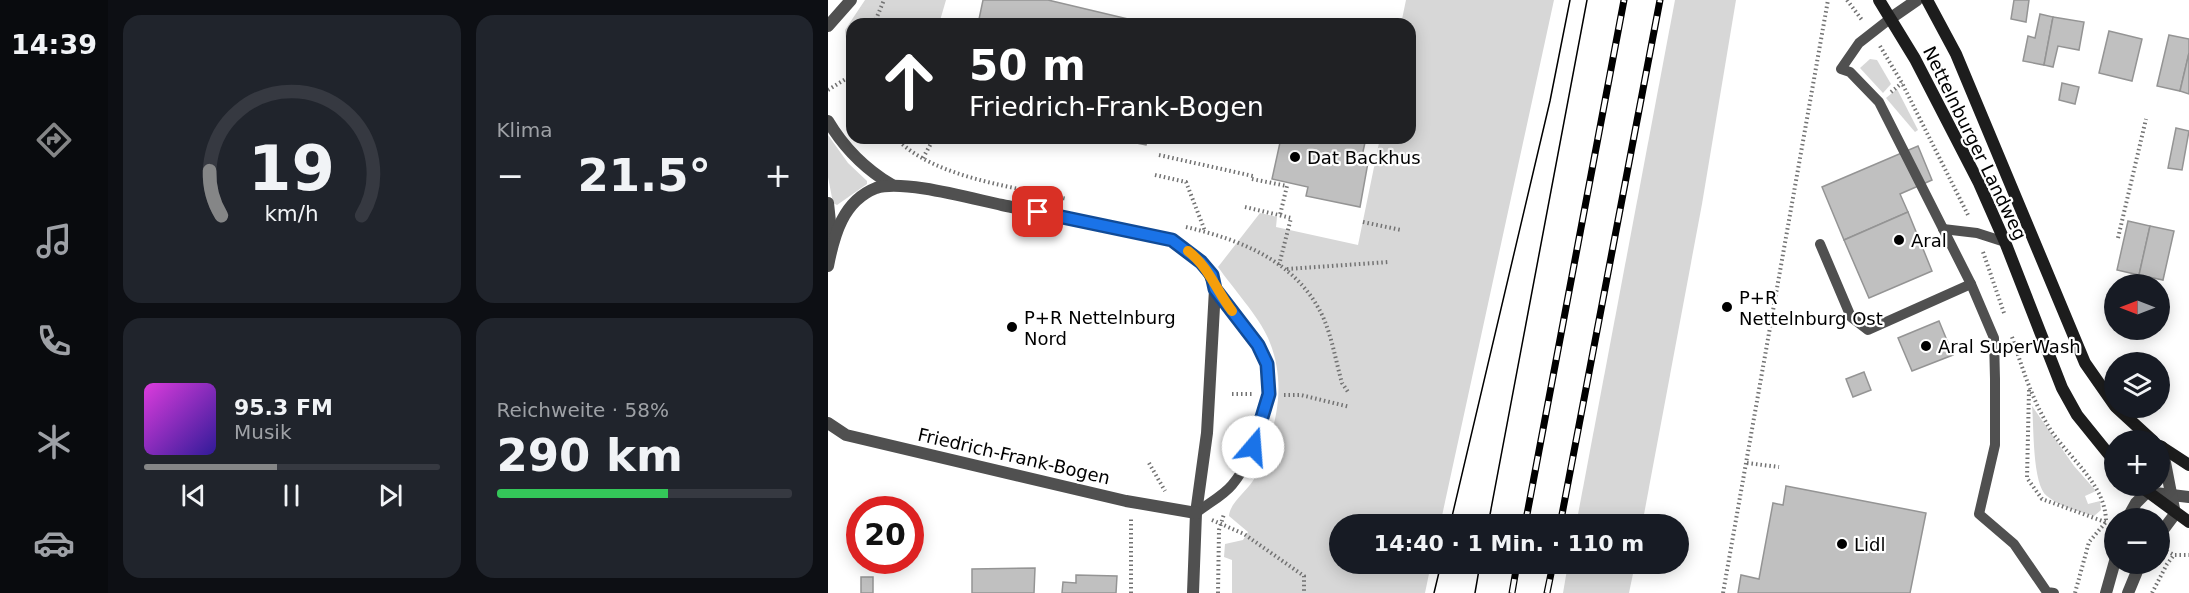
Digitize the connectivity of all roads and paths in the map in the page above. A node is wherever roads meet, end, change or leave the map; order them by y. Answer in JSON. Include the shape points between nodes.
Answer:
{"nodes":[{"id":1,"x":851,"y":0,"type":"edge"},
{"id":2,"x":884,"y":0,"type":"edge"},
{"id":3,"x":1828,"y":0,"type":"edge"},
{"id":4,"x":1847,"y":0,"type":"edge"},
{"id":5,"x":1879,"y":0,"type":"edge"},
{"id":6,"x":1917,"y":0,"type":"edge"},
{"id":7,"x":1927,"y":0,"type":"edge"},
{"id":8,"x":876,"y":18,"type":"edge"},
{"id":9,"x":1891,"y":18,"type":"junction"},
{"id":10,"x":828,"y":26,"type":"edge"},
{"id":11,"x":1872,"y":32,"type":"junction"},
{"id":12,"x":1896,"y":73,"type":"dead end"},
{"id":13,"x":846,"y":79,"type":"edge"},
{"id":14,"x":828,"y":90,"type":"edge"},
{"id":15,"x":2145,"y":119,"type":"dead end"},
{"id":16,"x":828,"y":121,"type":"edge"},
{"id":17,"x":904,"y":144,"type":"edge"},
{"id":18,"x":930,"y":144,"type":"edge"},
{"id":19,"x":1159,"y":155,"type":"dead end"},
{"id":20,"x":923,"y":158,"type":"junction"},
{"id":21,"x":1155,"y":175,"type":"dead end"},
{"id":22,"x":892,"y":185,"type":"junction"},
{"id":23,"x":1074,"y":201,"type":"dead end"},
{"id":24,"x":828,"y":203,"type":"edge"},
{"id":25,"x":1245,"y":207,"type":"dead end"},
{"id":26,"x":1280,"y":215,"type":"junction"},
{"id":27,"x":1363,"y":222,"type":"dead end"},
{"id":28,"x":1183,"y":226,"type":"dead end"},
{"id":29,"x":1943,"y":229,"type":"junction"},
{"id":30,"x":1401,"y":230,"type":"dead end"},
{"id":31,"x":1205,"y":231,"type":"junction"},
{"id":32,"x":2118,"y":238,"type":"dead end"},
{"id":33,"x":832,"y":242,"type":"junction"},
{"id":34,"x":2005,"y":242,"type":"junction"},
{"id":35,"x":1820,"y":244,"type":"dead end"},
{"id":36,"x":1389,"y":262,"type":"dead end"},
{"id":37,"x":1279,"y":265,"type":"junction"},
{"id":38,"x":828,"y":266,"type":"edge"},
{"id":39,"x":1286,"y":269,"type":"junction"},
{"id":40,"x":1971,"y":284,"type":"junction"},
{"id":41,"x":1215,"y":289,"type":"junction"},
{"id":42,"x":2104,"y":390,"type":"edge"},
{"id":43,"x":1348,"y":392,"type":"dead end"},
{"id":44,"x":1301,"y":395,"type":"dead end"},
{"id":45,"x":1350,"y":407,"type":"dead end"},
{"id":46,"x":2128,"y":418,"type":"edge"},
{"id":47,"x":828,"y":423,"type":"edge"},
{"id":48,"x":2141,"y":430,"type":"edge"},
{"id":49,"x":2104,"y":448,"type":"edge"},
{"id":50,"x":2170,"y":453,"type":"edge"},
{"id":51,"x":1149,"y":463,"type":"dead end"},
{"id":52,"x":1747,"y":463,"type":"junction"},
{"id":53,"x":2189,"y":465,"type":"edge"},
{"id":54,"x":1779,"y":467,"type":"dead end"},
{"id":55,"x":2170,"y":491,"type":"edge"},
{"id":56,"x":2171,"y":495,"type":"junction"},
{"id":57,"x":2152,"y":496,"type":"edge"},
{"id":58,"x":2189,"y":497,"type":"edge"},
{"id":59,"x":1131,"y":502,"type":"junction"},
{"id":60,"x":1175,"y":510,"type":"junction"},
{"id":61,"x":1196,"y":513,"type":"junction"},
{"id":62,"x":2175,"y":514,"type":"junction"},
{"id":63,"x":2170,"y":521,"type":"edge"},
{"id":64,"x":2106,"y":522,"type":"joint"},
{"id":65,"x":2189,"y":522,"type":"edge"},
{"id":66,"x":1221,"y":524,"type":"dead end"},
{"id":67,"x":2104,"y":524,"type":"edge"},
{"id":68,"x":2189,"y":555,"type":"edge"},
{"id":69,"x":2111,"y":574,"type":"edge"},
{"id":70,"x":2136,"y":574,"type":"edge"},
{"id":71,"x":1131,"y":593,"type":"edge"},
{"id":72,"x":1193,"y":593,"type":"edge"},
{"id":73,"x":1304,"y":593,"type":"edge"},
{"id":74,"x":1723,"y":593,"type":"edge"},
{"id":75,"x":2054,"y":593,"type":"edge"},
{"id":76,"x":2075,"y":593,"type":"edge"},
{"id":77,"x":2106,"y":593,"type":"edge"},
{"id":78,"x":2128,"y":593,"type":"edge"},
{"id":79,"x":2152,"y":593,"type":"edge"}],
"edges":[{"from":1,"to":10,"type":"street"},
{"from":2,"to":8,"type":"path"},
{"from":3,"to":52,"type":"path"},
{"from":4,"to":11,"type":"path"},
{"from":5,"to":9,"type":"main road","name":"Nettelnburger Landweg"},
{"from":6,"to":9,"type":"street"},
{"from":7,"to":42,"type":"main road","name":"Nettelnburger Landweg","via":[[1956,54],[2085,363]]},
{"from":9,"to":11,"type":"lane"},
{"from":9,"to":34,"type":"main road","name":"Nettelnburger Landweg","via":[[1973,172]]},
{"from":11,"to":12,"type":"path"},
{"from":11,"to":29,"type":"lane","via":[[1841,69],[1850,72],[1879,102]]},
{"from":13,"to":14,"type":"path"},
{"from":15,"to":32,"type":"path"},
{"from":16,"to":22,"type":"street","via":[[854,156]]},
{"from":17,"to":20,"type":"path"},
{"from":18,"to":20,"type":"path"},
{"from":19,"to":26,"type":"path","via":[[1287,186]]},
{"from":20,"to":23,"type":"path","via":[[955,172]]},
{"from":21,"to":31,"type":"path","via":[[1186,182]]},
{"from":22,"to":33,"type":"street","via":[[876,188],[855,201]]},
{"from":22,"to":41,"type":"street","via":[[1172,240],[1201,262],[1212,275]]},
{"from":24,"to":33,"type":"street"},
{"from":25,"to":26,"type":"path"},
{"from":26,"to":37,"type":"path","via":[[1291,218]]},
{"from":27,"to":30,"type":"path"},
{"from":28,"to":31,"type":"path"},
{"from":29,"to":34,"type":"lane","via":[[1977,232]]},
{"from":29,"to":40,"type":"lane"},
{"from":31,"to":37,"type":"path","via":[[1241,242]]},
{"from":33,"to":38,"type":"street"},
{"from":34,"to":49,"type":"main road","name":"Nettelnburger Landweg","via":[[2062,388],[2077,415]]},
{"from":35,"to":40,"type":"lane","via":[[1851,317],[1868,330]]},
{"from":36,"to":39,"type":"path"},
{"from":37,"to":39,"type":"path"},
{"from":39,"to":43,"type":"path","via":[[1305,288],[1323,317]]},
{"from":40,"to":75,"type":"lane","via":[[1994,338],[1995,445],[1979,514],[2014,544],[2047,592]]},
{"from":41,"to":61,"type":"street","via":[[1207,433]]},
{"from":41,"to":61,"type":"lane","via":[[1258,345],[1267,364],[1269,394],[1258,434],[1239,475],[1231,487]]},
{"from":44,"to":45,"type":"path"},
{"from":46,"to":48,"type":"main road","name":"Nettelnburger Landweg"},
{"from":47,"to":59,"type":"street","name":"Friedrich-Frank-Bogen","via":[[846,435]]},
{"from":50,"to":53,"type":"main road","name":"Nettelnburger Landweg"},
{"from":51,"to":60,"type":"path"},
{"from":52,"to":54,"type":"path"},
{"from":52,"to":74,"type":"path"},
{"from":55,"to":56,"type":"street"},
{"from":56,"to":58,"type":"street"},
{"from":56,"to":62,"type":"street"},
{"from":57,"to":62,"type":"main road"},
{"from":59,"to":60,"type":"street","name":"Friedrich-Frank-Bogen"},
{"from":59,"to":71,"type":"path"},
{"from":60,"to":61,"type":"street","name":"Friedrich-Frank-Bogen"},
{"from":61,"to":72,"type":"street"},
{"from":62,"to":63,"type":"street"},
{"from":62,"to":65,"type":"main road"},
{"from":64,"to":64,"type":"path","via":[[2042,499],[2027,478],[2029,389],[2048,426],[2102,496]]},
{"from":66,"to":73,"type":"path","via":[[1244,534],[1304,576]]},
{"from":67,"to":76,"type":"path","via":[[2090,542]]},
{"from":68,"to":79,"type":"path","via":[[2174,555]]},
{"from":69,"to":77,"type":"street"},
{"from":70,"to":78,"type":"street"}]}
